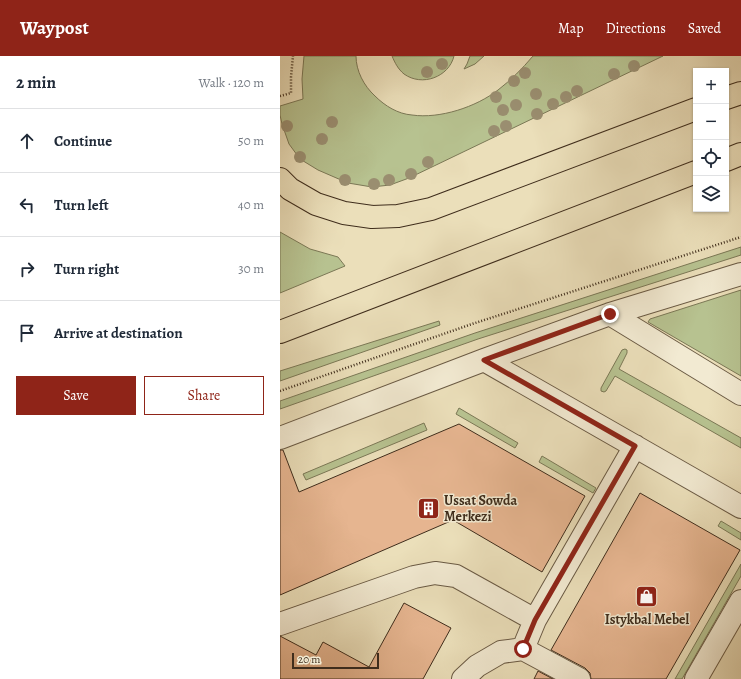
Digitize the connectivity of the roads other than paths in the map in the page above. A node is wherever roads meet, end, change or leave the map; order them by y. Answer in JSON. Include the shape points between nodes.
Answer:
{"nodes":[{"id":1,"x":741,"y":93,"type":"edge"},
{"id":2,"x":729,"y":97,"type":"edge"},
{"id":3,"x":693,"y":111,"type":"edge"},
{"id":4,"x":741,"y":154,"type":"edge"},
{"id":5,"x":729,"y":159,"type":"edge"},
{"id":6,"x":693,"y":173,"type":"edge"},
{"id":7,"x":280,"y":179,"type":"edge"},
{"id":8,"x":741,"y":274,"type":"edge"},
{"id":9,"x":610,"y":314,"type":"junction"},
{"id":10,"x":280,"y":332,"type":"edge"},
{"id":11,"x":484,"y":360,"type":"junction"},
{"id":12,"x":741,"y":394,"type":"edge"},
{"id":13,"x":280,"y":438,"type":"edge"},
{"id":14,"x":635,"y":446,"type":"junction"},
{"id":15,"x":741,"y":507,"type":"edge"},
{"id":16,"x":741,"y":601,"type":"edge"},
{"id":17,"x":535,"y":620,"type":"junction"},
{"id":18,"x":280,"y":624,"type":"edge"},
{"id":19,"x":523,"y":649,"type":"junction"},
{"id":20,"x":463,"y":679,"type":"edge"},
{"id":21,"x":578,"y":679,"type":"edge"},
{"id":22,"x":696,"y":679,"type":"edge"}],
"edges":[{"from":1,"to":2,"type":"highway"},
{"from":3,"to":7,"type":"highway","via":[[431,209],[398,216],[372,217],[344,213],[316,204],[290,189]]},
{"from":4,"to":5,"type":"highway"},
{"from":6,"to":10,"type":"highway"},
{"from":8,"to":9,"type":"lane"},
{"from":9,"to":11,"type":"lane"},
{"from":9,"to":12,"type":"lane"},
{"from":11,"to":13,"type":"lane"},
{"from":11,"to":14,"type":"lane"},
{"from":14,"to":15,"type":"lane"},
{"from":14,"to":17,"type":"lane"},
{"from":16,"to":22,"type":"lane"},
{"from":17,"to":18,"type":"lane","via":[[456,576],[435,573],[414,577]]},
{"from":17,"to":19,"type":"lane"},
{"from":19,"to":20,"type":"lane","via":[[501,652],[477,666]]},
{"from":19,"to":21,"type":"lane"}]}
